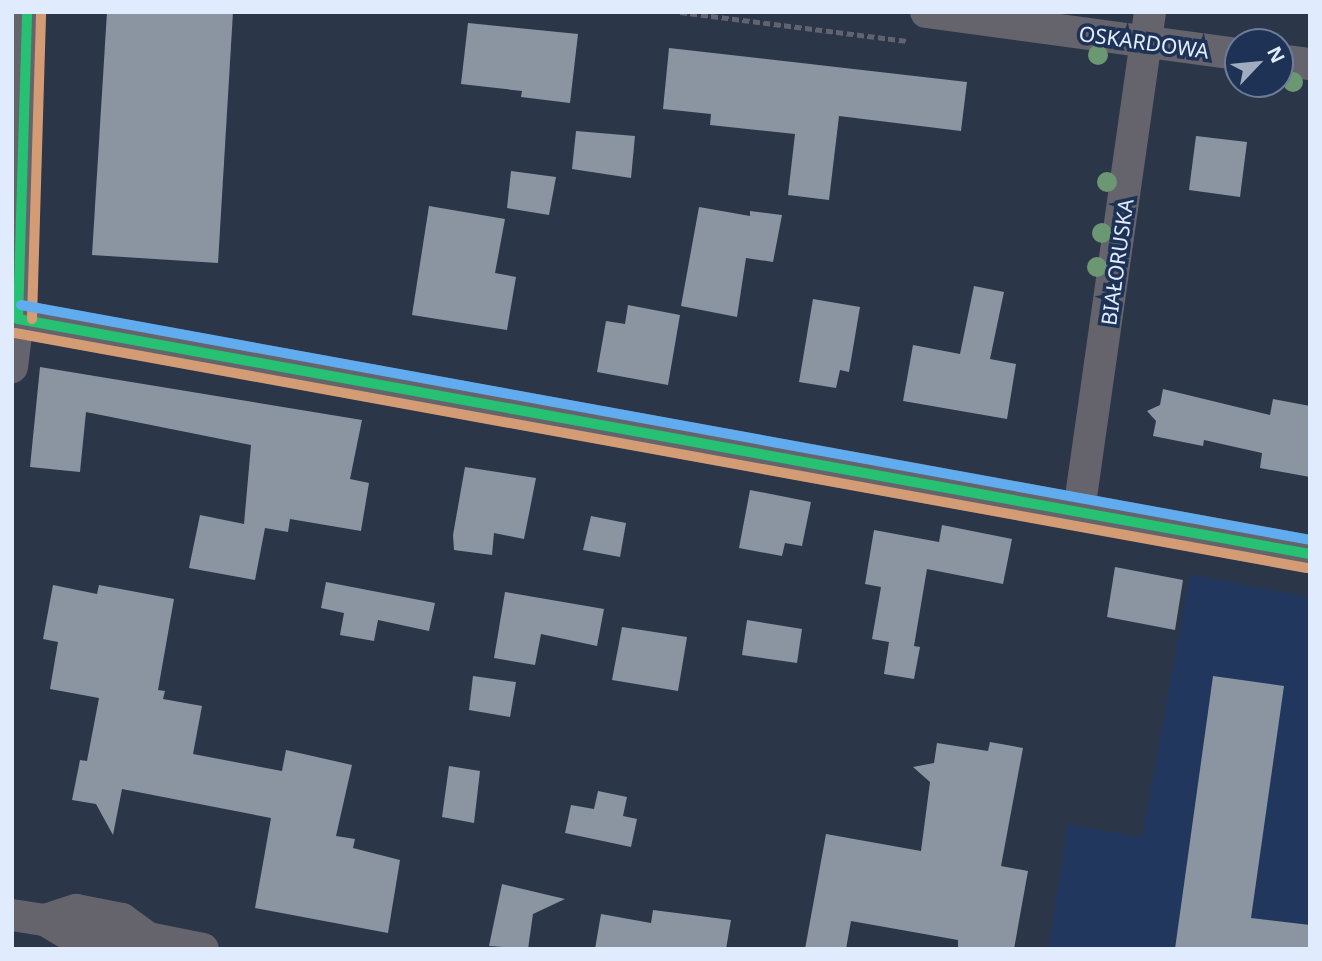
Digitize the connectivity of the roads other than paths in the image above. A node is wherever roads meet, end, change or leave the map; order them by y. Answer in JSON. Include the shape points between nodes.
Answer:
{"nodes":[{"id":1,"x":27,"y":12,"type":"edge"},
{"id":2,"x":926,"y":12,"type":"edge"},
{"id":3,"x":1148,"y":27,"type":"edge"},
{"id":4,"x":1224,"y":50,"type":"edge"},
{"id":5,"x":15,"y":322,"type":"edge"},
{"id":6,"x":12,"y":367,"type":"edge"},
{"id":7,"x":1079,"y":511,"type":"junction"},
{"id":8,"x":1310,"y":554,"type":"edge"},
{"id":9,"x":12,"y":915,"type":"edge"},
{"id":10,"x":203,"y":949,"type":"edge"}],
"edges":[{"from":1,"to":5,"type":"street"},
{"from":2,"to":3,"type":"street","name":"OSKARDOWA"},
{"from":3,"to":4,"type":"street","name":"OSKARDOWA"},
{"from":3,"to":7,"type":"street","name":"BIAŁORUSKA"},
{"from":5,"to":6,"type":"street"},
{"from":5,"to":7,"type":"street"},
{"from":7,"to":8,"type":"street"},
{"from":9,"to":10,"type":"street","via":[[46,920],[73,937],[118,944],[148,938]]}]}
